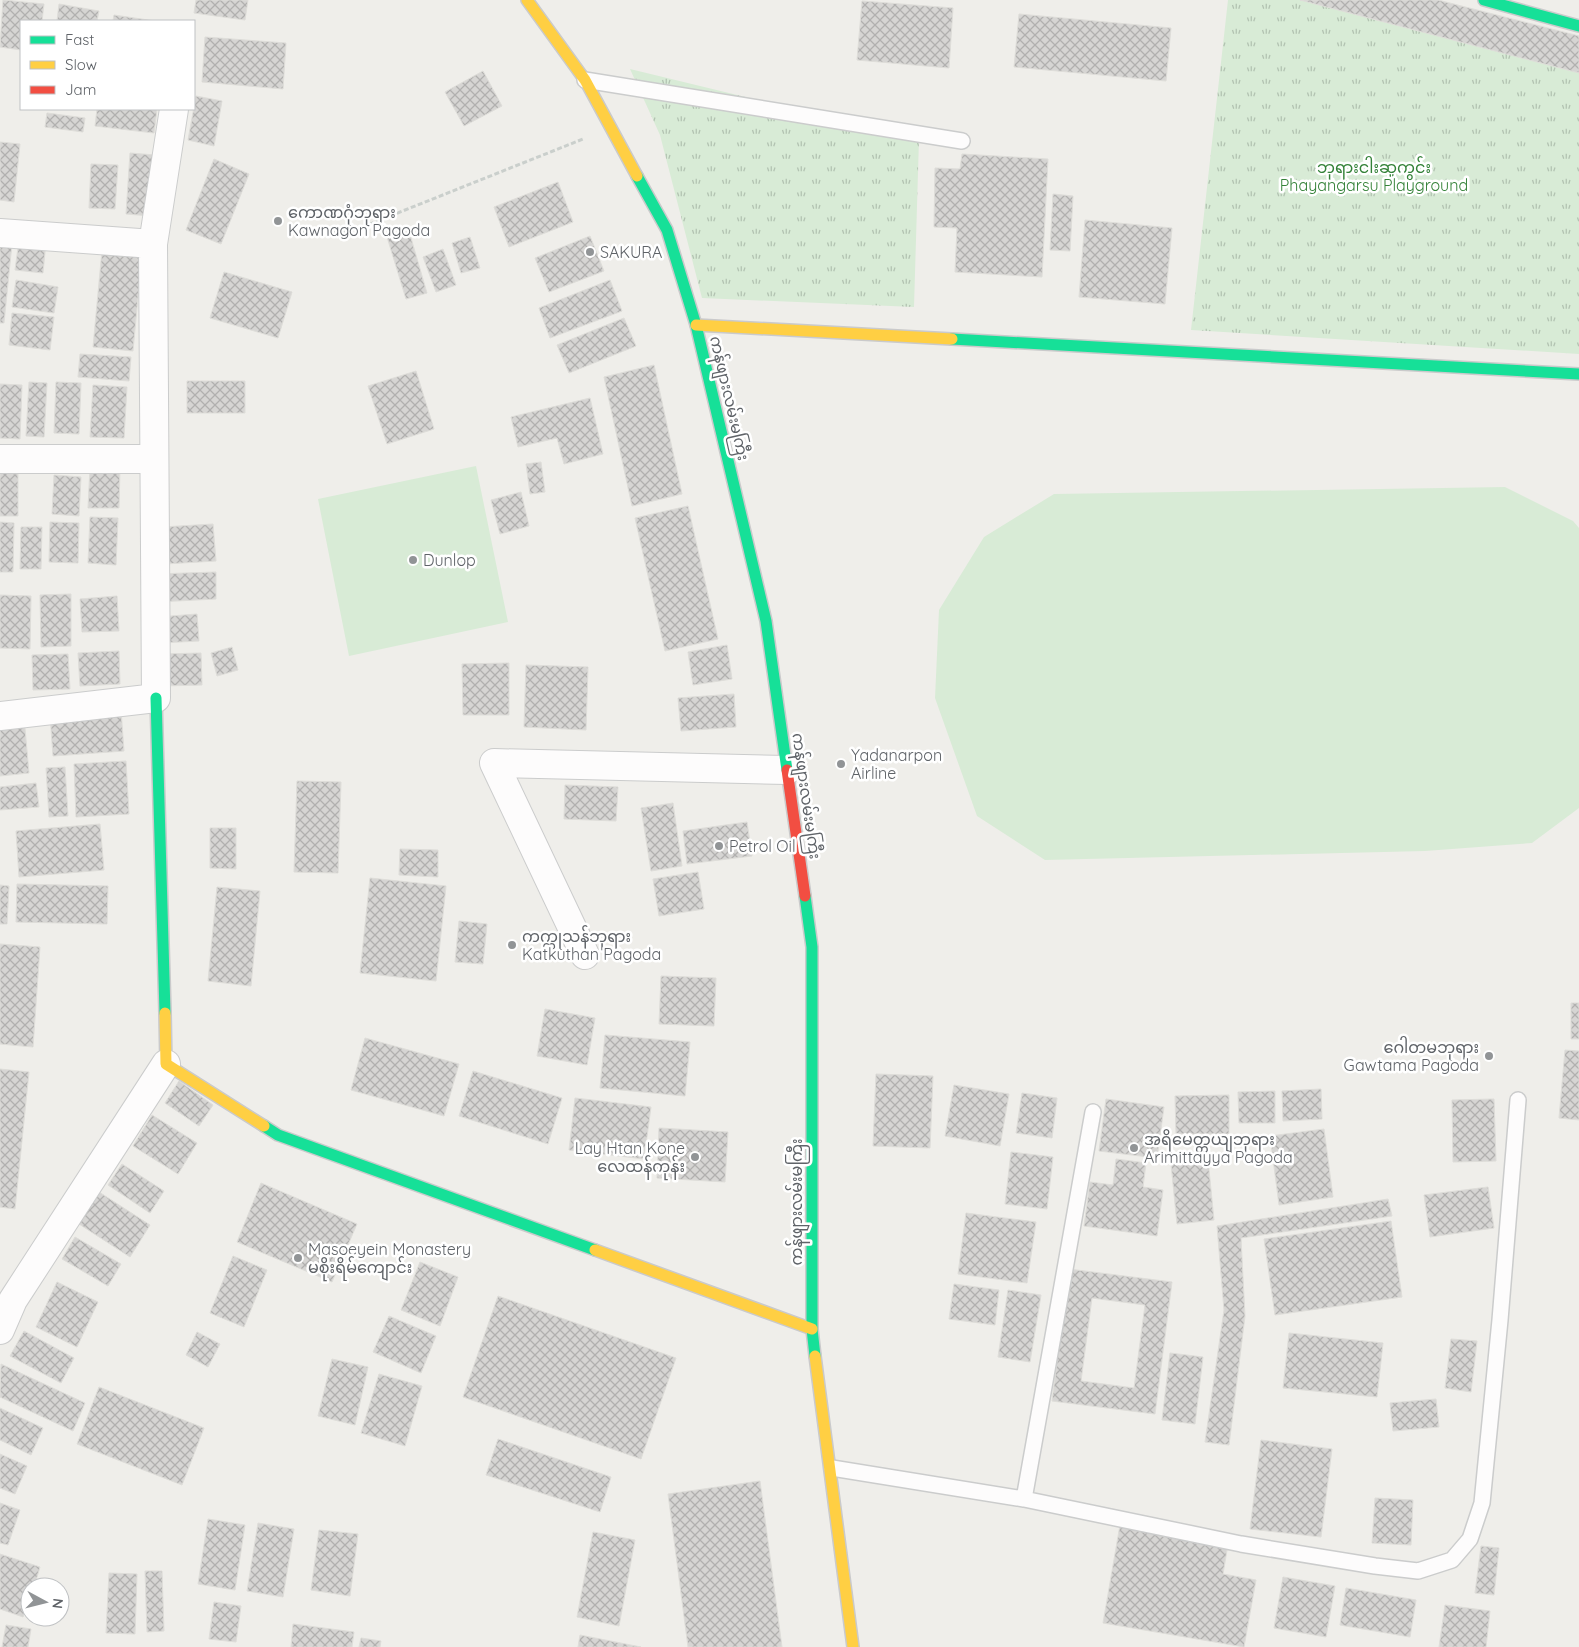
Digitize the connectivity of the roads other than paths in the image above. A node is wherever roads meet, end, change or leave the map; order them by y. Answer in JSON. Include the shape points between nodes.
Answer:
{"nodes":[{"id":1,"x":527,"y":0,"type":"edge"},
{"id":2,"x":1484,"y":0,"type":"edge"},
{"id":3,"x":1579,"y":26,"type":"edge"},
{"id":4,"x":585,"y":80,"type":"junction"},
{"id":5,"x":174,"y":110,"type":"edge"},
{"id":6,"x":962,"y":141,"type":"dead end"},
{"id":7,"x":0,"y":234,"type":"edge"},
{"id":8,"x":153,"y":244,"type":"junction"},
{"id":9,"x":696,"y":325,"type":"junction"},
{"id":10,"x":1579,"y":374,"type":"edge"},
{"id":11,"x":153,"y":458,"type":"junction"},
{"id":12,"x":0,"y":459,"type":"edge"},
{"id":13,"x":156,"y":698,"type":"junction"},
{"id":14,"x":0,"y":716,"type":"edge"},
{"id":15,"x":787,"y":770,"type":"junction"},
{"id":16,"x":585,"y":955,"type":"dead end"},
{"id":17,"x":166,"y":1064,"type":"junction"},
{"id":18,"x":1518,"y":1100,"type":"dead end"},
{"id":19,"x":1093,"y":1112,"type":"dead end"},
{"id":20,"x":4,"y":1295,"type":"edge"},
{"id":21,"x":812,"y":1328,"type":"junction"},
{"id":22,"x":0,"y":1330,"type":"edge"},
{"id":23,"x":832,"y":1468,"type":"junction"},
{"id":24,"x":1024,"y":1499,"type":"junction"},
{"id":25,"x":853,"y":1647,"type":"edge"}],
"edges":[{"from":1,"to":4,"type":"street","name":"ကန်ဖျားလမ်းမကြီး"},
{"from":2,"to":3,"type":"street"},
{"from":4,"to":6,"type":"lane"},
{"from":4,"to":9,"type":"street","name":"ကန်ဖျားလမ်းမကြီး","via":[[667,230]]},
{"from":5,"to":8,"type":"street"},
{"from":7,"to":8,"type":"street"},
{"from":8,"to":11,"type":"street"},
{"from":9,"to":10,"type":"street"},
{"from":9,"to":15,"type":"street","name":"ကန်ဖျားလမ်းမကြီး","via":[[766,621]]},
{"from":11,"to":12,"type":"street"},
{"from":11,"to":13,"type":"street"},
{"from":13,"to":14,"type":"street"},
{"from":13,"to":17,"type":"street"},
{"from":15,"to":16,"type":"street","via":[[494,763]]},
{"from":15,"to":21,"type":"street","name":"ကန်ဖျားလမ်းမကြီး","via":[[812,947]]},
{"from":17,"to":20,"type":"street"},
{"from":17,"to":21,"type":"street","via":[[278,1135]]},
{"from":18,"to":24,"type":"lane","via":[[1482,1503],[1470,1539],[1452,1560],[1418,1571],[1375,1566],[1241,1544]]},
{"from":19,"to":24,"type":"lane"},
{"from":20,"to":22,"type":"street"},
{"from":21,"to":23,"type":"street","name":"ကန်ဖျားလမ်းမကြီး"},
{"from":23,"to":24,"type":"lane"},
{"from":23,"to":25,"type":"street","name":"ကန်ဖျားလမ်းမကြီး"}]}
